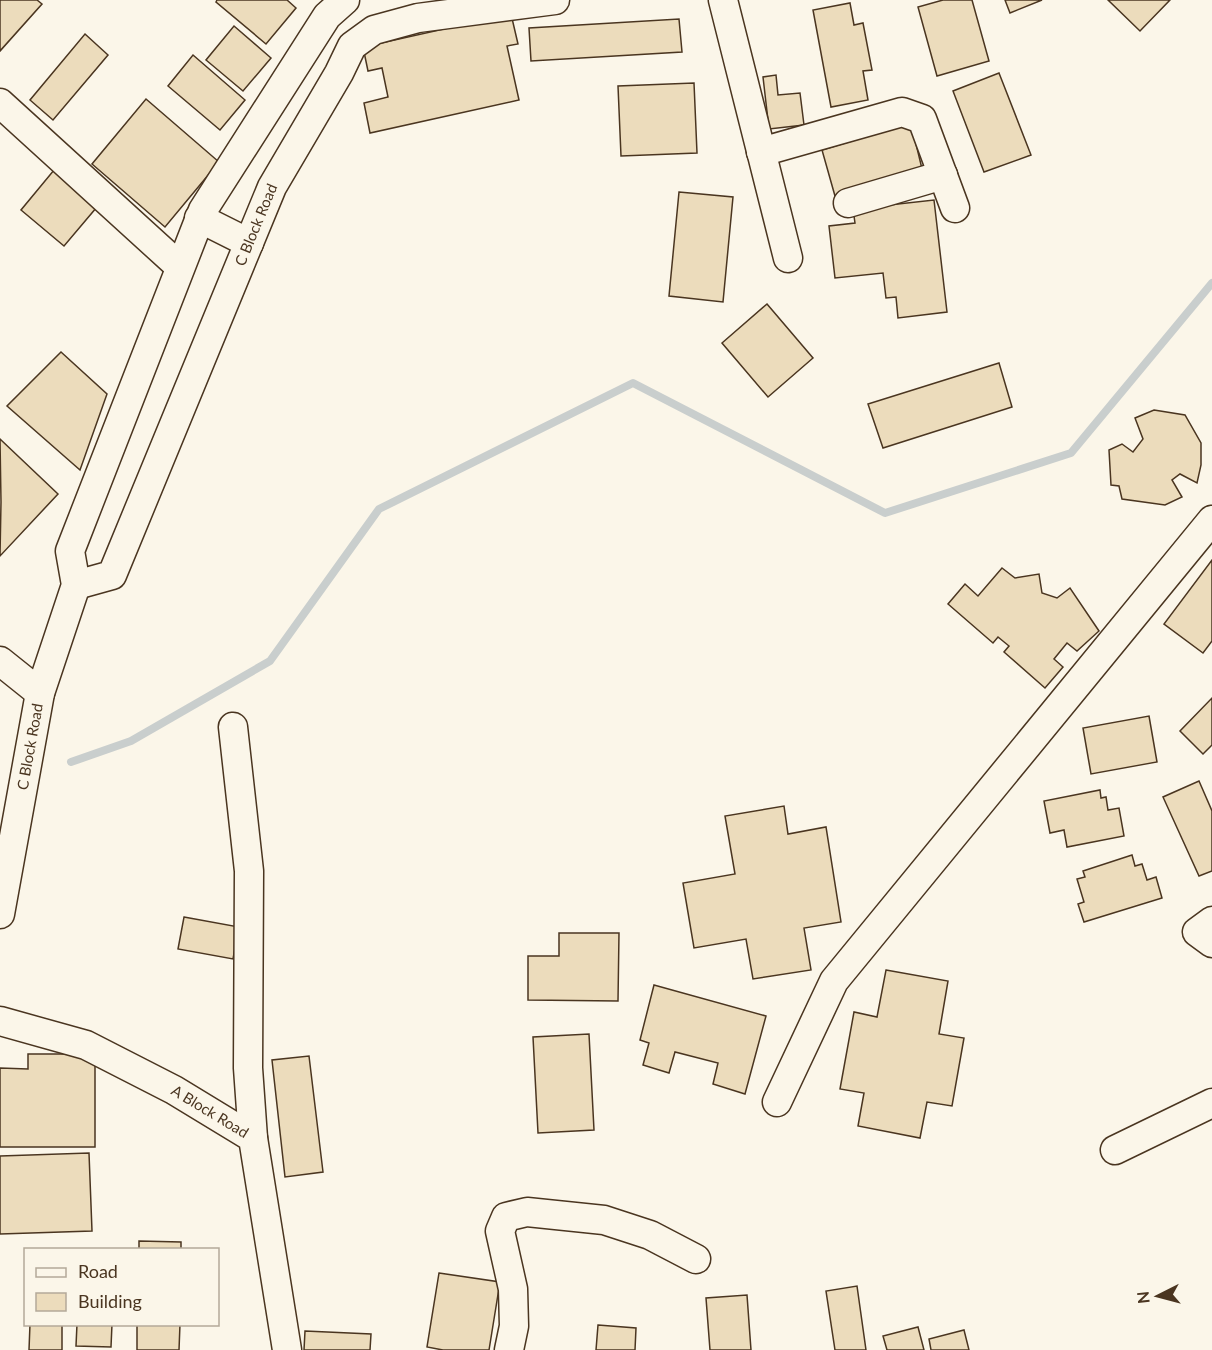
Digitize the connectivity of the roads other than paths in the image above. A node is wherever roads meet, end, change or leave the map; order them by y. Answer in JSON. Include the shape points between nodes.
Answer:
{"nodes":[{"id":1,"x":555,"y":0,"type":"edge"},
{"id":2,"x":723,"y":0,"type":"edge"},
{"id":3,"x":327,"y":5,"type":"edge"},
{"id":4,"x":403,"y":11,"type":"edge"},
{"id":5,"x":301,"y":55,"type":"junction"},
{"id":6,"x":339,"y":73,"type":"junction"},
{"id":7,"x":0,"y":103,"type":"edge"},
{"id":8,"x":762,"y":153,"type":"junction"},
{"id":9,"x":943,"y":175,"type":"junction"},
{"id":10,"x":848,"y":203,"type":"dead end"},
{"id":11,"x":955,"y":208,"type":"dead end"},
{"id":12,"x":199,"y":218,"type":"junction"},
{"id":13,"x":249,"y":243,"type":"junction"},
{"id":14,"x":788,"y":258,"type":"dead end"},
{"id":15,"x":180,"y":267,"type":"junction"},
{"id":16,"x":1212,"y":520,"type":"edge"},
{"id":17,"x":76,"y":585,"type":"junction"},
{"id":18,"x":0,"y":661,"type":"edge"},
{"id":19,"x":40,"y":693,"type":"junction"},
{"id":20,"x":232,"y":727,"type":"dead end"},
{"id":21,"x":0,"y":914,"type":"edge"},
{"id":22,"x":1212,"y":921,"type":"edge"},
{"id":23,"x":1212,"y":943,"type":"edge"},
{"id":24,"x":0,"y":1021,"type":"edge"},
{"id":25,"x":777,"y":1102,"type":"dead end"},
{"id":26,"x":1212,"y":1103,"type":"edge"},
{"id":27,"x":253,"y":1138,"type":"junction"},
{"id":28,"x":1115,"y":1150,"type":"dead end"},
{"id":29,"x":696,"y":1259,"type":"dead end"},
{"id":30,"x":287,"y":1350,"type":"edge"},
{"id":31,"x":509,"y":1350,"type":"edge"}],
"edges":[{"from":1,"to":4,"type":"street","name":"C Block Road","via":[[418,18]]},
{"from":2,"to":8,"type":"street"},
{"from":3,"to":5,"type":"street","name":"C Block Road"},
{"from":4,"to":6,"type":"street","name":"C Block Road","via":[[352,46]]},
{"from":5,"to":6,"type":"street"},
{"from":5,"to":12,"type":"street","name":"C Block Road"},
{"from":6,"to":13,"type":"street","name":"C Block Road","via":[[272,187]]},
{"from":7,"to":15,"type":"street"},
{"from":8,"to":9,"type":"street","via":[[902,112],[922,119]]},
{"from":8,"to":14,"type":"street"},
{"from":9,"to":10,"type":"street"},
{"from":9,"to":11,"type":"street"},
{"from":12,"to":13,"type":"street"},
{"from":12,"to":15,"type":"street","name":"C Block Road"},
{"from":13,"to":17,"type":"street","name":"C Block Road","via":[[112,575]]},
{"from":15,"to":17,"type":"street","name":"C Block Road","via":[[70,551]]},
{"from":16,"to":25,"type":"street","via":[[834,981]]},
{"from":17,"to":19,"type":"street","name":"C Block Road"},
{"from":18,"to":19,"type":"street"},
{"from":19,"to":21,"type":"street","name":"C Block Road"},
{"from":20,"to":27,"type":"street","via":[[249,872],[248,1068]]},
{"from":22,"to":23,"type":"street","via":[[1197,932]]},
{"from":24,"to":27,"type":"street","name":"A Block Road","via":[[86,1046],[174,1090]]},
{"from":26,"to":28,"type":"street"},
{"from":27,"to":30,"type":"street","name":"A Block Road"},
{"from":29,"to":31,"type":"street","via":[[650,1234],[604,1220],[527,1212],[506,1217],[500,1231],[513,1289],[514,1326]]}]}
